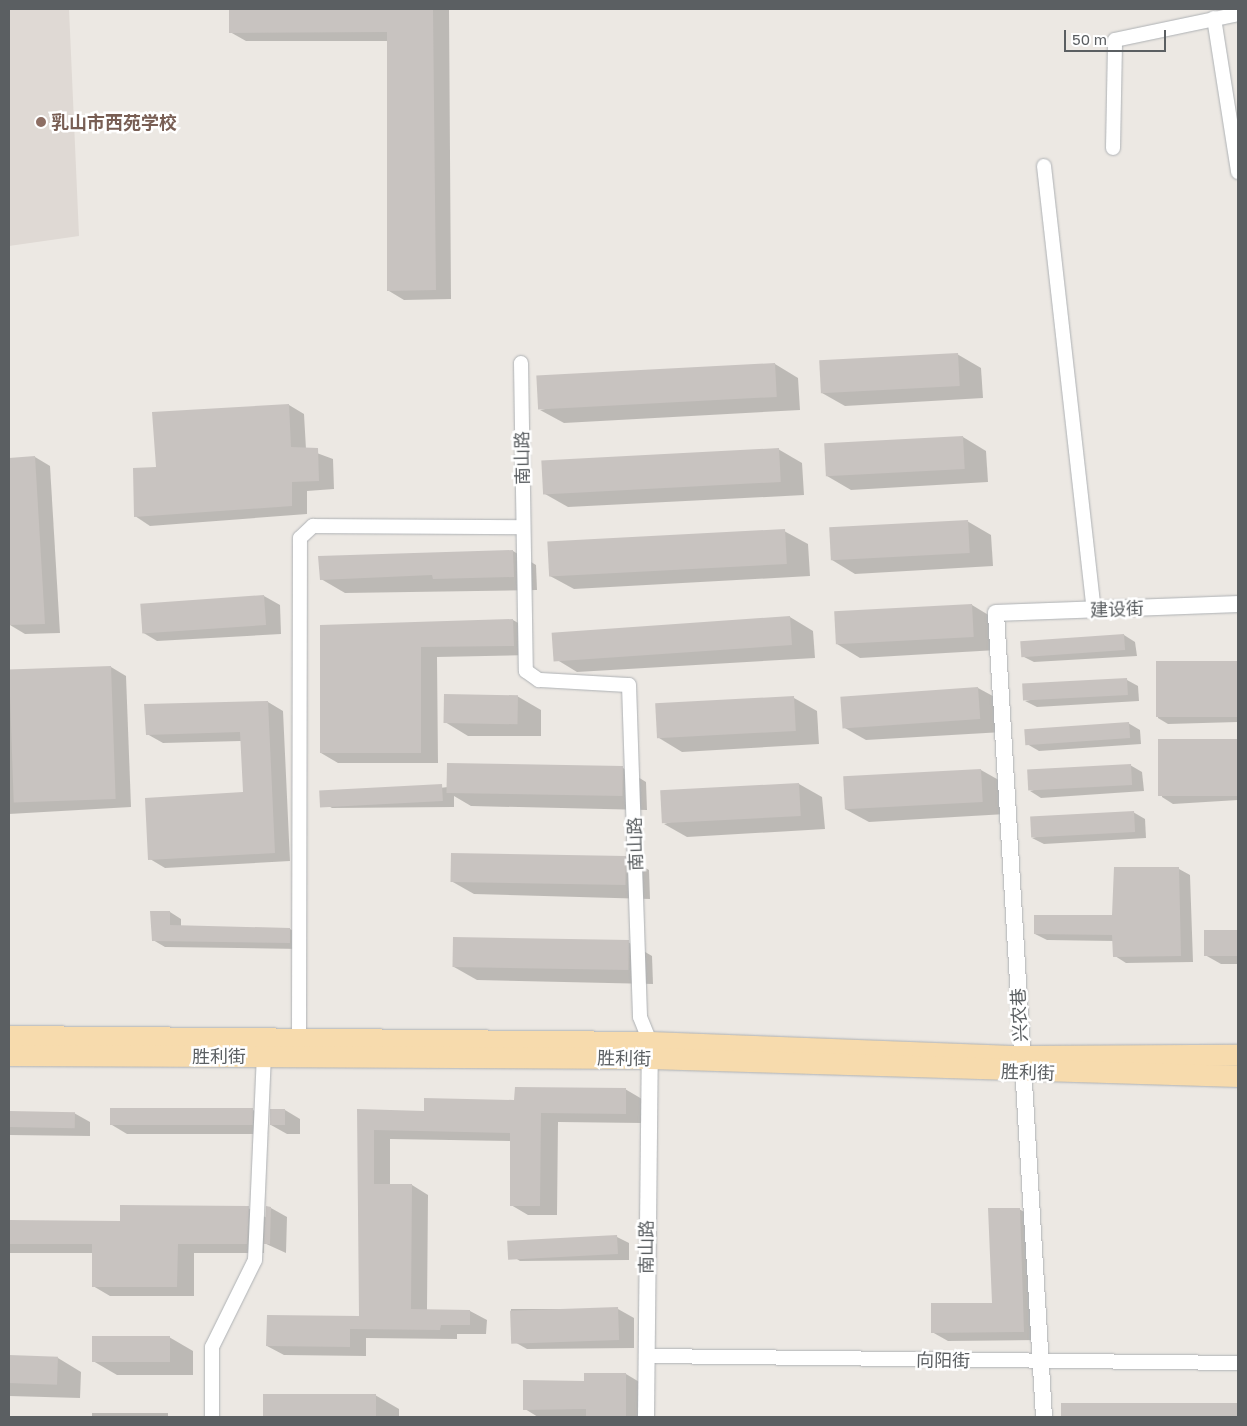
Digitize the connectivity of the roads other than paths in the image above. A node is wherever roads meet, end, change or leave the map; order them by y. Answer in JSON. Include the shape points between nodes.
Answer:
{"nodes":[{"id":1,"x":1238,"y":14,"type":"edge"},
{"id":2,"x":1214,"y":18,"type":"junction"},
{"id":3,"x":1113,"y":148,"type":"dead end"},
{"id":4,"x":1044,"y":166,"type":"dead end"},
{"id":5,"x":1238,"y":172,"type":"edge"},
{"id":6,"x":522,"y":363,"type":"dead end"},
{"id":7,"x":523,"y":527,"type":"junction"},
{"id":8,"x":1238,"y":604,"type":"edge"},
{"id":9,"x":1094,"y":610,"type":"junction"},
{"id":10,"x":996,"y":613,"type":"joint"},
{"id":11,"x":9,"y":1036,"type":"edge"},
{"id":12,"x":299,"y":1039,"type":"junction"},
{"id":13,"x":650,"y":1050,"type":"junction"},
{"id":14,"x":9,"y":1055,"type":"edge"},
{"id":15,"x":264,"y":1056,"type":"junction"},
{"id":16,"x":1238,"y":1056,"type":"edge"},
{"id":17,"x":1021,"y":1064,"type":"junction"},
{"id":18,"x":1238,"y":1076,"type":"edge"},
{"id":19,"x":648,"y":1356,"type":"junction"},
{"id":20,"x":1041,"y":1361,"type":"junction"},
{"id":21,"x":1238,"y":1363,"type":"edge"},
{"id":22,"x":212,"y":1417,"type":"edge"},
{"id":23,"x":646,"y":1417,"type":"edge"},
{"id":24,"x":1044,"y":1417,"type":"edge"}],
"edges":[{"from":1,"to":2,"type":"street"},
{"from":2,"to":3,"type":"street","via":[[1115,40]]},
{"from":2,"to":5,"type":"street"},
{"from":4,"to":9,"type":"street"},
{"from":6,"to":7,"type":"street","name":"南山路"},
{"from":7,"to":12,"type":"street","via":[[313,526],[300,538]]},
{"from":7,"to":13,"type":"street","name":"南山路","via":[[526,671],[539,680],[629,685],[640,1017]]},
{"from":8,"to":9,"type":"street","name":"建设街"},
{"from":9,"to":10,"type":"street","name":"建设街"},
{"from":10,"to":17,"type":"street","name":"兴农巷"},
{"from":11,"to":12,"type":"main road","name":"胜利街"},
{"from":12,"to":13,"type":"main road","name":"胜利街"},
{"from":13,"to":15,"type":"main road","name":"胜利街"},
{"from":13,"to":17,"type":"main road","name":"胜利街"},
{"from":13,"to":19,"type":"street","name":"南山路","via":[[645,1255]]},
{"from":14,"to":15,"type":"main road","name":"胜利街"},
{"from":15,"to":22,"type":"street","via":[[254,1260],[212,1348]]},
{"from":16,"to":17,"type":"main road","name":"胜利街"},
{"from":17,"to":18,"type":"main road","name":"胜利街"},
{"from":17,"to":20,"type":"street","name":"兴农巷"},
{"from":19,"to":20,"type":"street","name":"向阳街"},
{"from":19,"to":23,"type":"street","name":"南山路"},
{"from":20,"to":21,"type":"street","name":"向阳街"},
{"from":20,"to":24,"type":"street","name":"兴农巷"}]}
